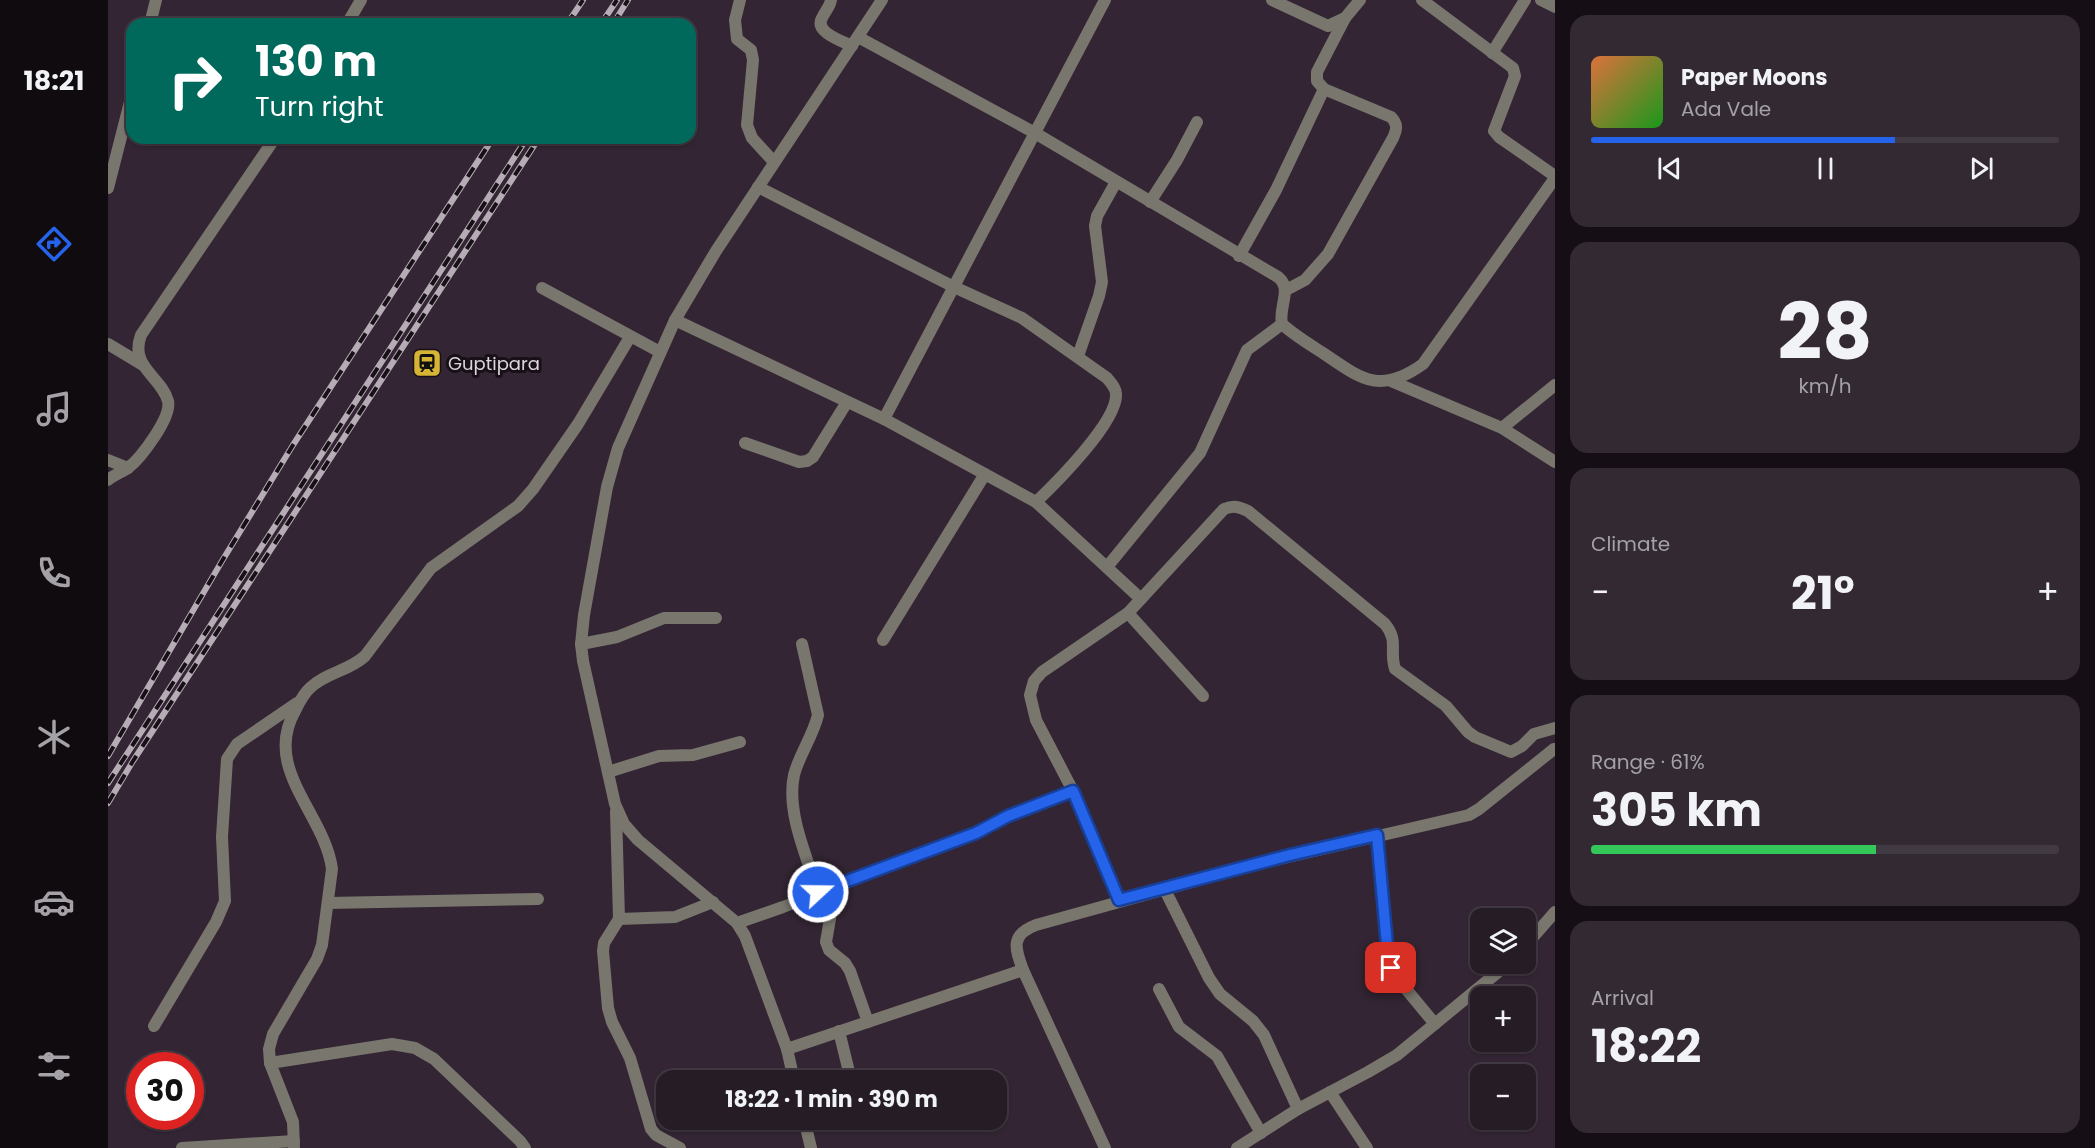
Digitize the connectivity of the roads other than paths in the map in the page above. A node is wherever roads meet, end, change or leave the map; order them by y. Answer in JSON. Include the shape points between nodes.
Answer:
{"nodes":[{"id":1,"x":156,"y":0,"type":"edge"},
{"id":2,"x":361,"y":0,"type":"edge"},
{"id":3,"x":740,"y":0,"type":"edge"},
{"id":4,"x":831,"y":0,"type":"edge"},
{"id":5,"x":882,"y":0,"type":"edge"},
{"id":6,"x":1105,"y":0,"type":"edge"},
{"id":7,"x":1272,"y":0,"type":"edge"},
{"id":8,"x":1360,"y":0,"type":"edge"},
{"id":9,"x":1422,"y":0,"type":"edge"},
{"id":10,"x":1525,"y":0,"type":"edge"},
{"id":11,"x":1541,"y":0,"type":"edge"},
{"id":12,"x":1555,"y":7,"type":"edge"},
{"id":13,"x":152,"y":18,"type":"edge"},
{"id":14,"x":350,"y":18,"type":"edge"},
{"id":15,"x":1345,"y":18,"type":"junction"},
{"id":16,"x":855,"y":42,"type":"junction"},
{"id":17,"x":1492,"y":53,"type":"junction"},
{"id":18,"x":1324,"y":89,"type":"junction"},
{"id":19,"x":126,"y":118,"type":"edge"},
{"id":20,"x":1197,"y":122,"type":"dead end"},
{"id":21,"x":1035,"y":134,"type":"junction"},
{"id":22,"x":271,"y":144,"type":"edge"},
{"id":23,"x":774,"y":162,"type":"junction"},
{"id":24,"x":1555,"y":177,"type":"edge"},
{"id":25,"x":1116,"y":182,"type":"junction"},
{"id":26,"x":758,"y":187,"type":"junction"},
{"id":27,"x":108,"y":188,"type":"edge"},
{"id":28,"x":1149,"y":202,"type":"junction"},
{"id":29,"x":1239,"y":256,"type":"junction"},
{"id":30,"x":954,"y":287,"type":"junction"},
{"id":31,"x":542,"y":288,"type":"dead end"},
{"id":32,"x":1286,"y":291,"type":"junction"},
{"id":33,"x":675,"y":320,"type":"junction"},
{"id":34,"x":1282,"y":324,"type":"junction"},
{"id":35,"x":630,"y":337,"type":"junction"},
{"id":36,"x":108,"y":344,"type":"edge"},
{"id":37,"x":660,"y":352,"type":"junction"},
{"id":38,"x":1078,"y":356,"type":"junction"},
{"id":39,"x":144,"y":366,"type":"junction"},
{"id":40,"x":1391,"y":381,"type":"junction"},
{"id":41,"x":1555,"y":385,"type":"edge"},
{"id":42,"x":847,"y":402,"type":"junction"},
{"id":43,"x":884,"y":419,"type":"junction"},
{"id":44,"x":1502,"y":428,"type":"junction"},
{"id":45,"x":745,"y":443,"type":"dead end"},
{"id":46,"x":108,"y":460,"type":"edge"},
{"id":47,"x":1555,"y":462,"type":"edge"},
{"id":48,"x":128,"y":468,"type":"junction"},
{"id":49,"x":985,"y":474,"type":"junction"},
{"id":50,"x":108,"y":480,"type":"edge"},
{"id":51,"x":1036,"y":502,"type":"junction"},
{"id":52,"x":1107,"y":567,"type":"junction"},
{"id":53,"x":1141,"y":599,"type":"junction"},
{"id":54,"x":1128,"y":614,"type":"junction"},
{"id":55,"x":716,"y":618,"type":"dead end"},
{"id":56,"x":883,"y":640,"type":"dead end"},
{"id":57,"x":581,"y":644,"type":"junction"},
{"id":58,"x":802,"y":645,"type":"dead end"},
{"id":59,"x":1203,"y":696,"type":"dead end"},
{"id":60,"x":301,"y":700,"type":"junction"},
{"id":61,"x":1555,"y":728,"type":"edge"},
{"id":62,"x":740,"y":742,"type":"dead end"},
{"id":63,"x":1555,"y":751,"type":"edge"},
{"id":64,"x":608,"y":772,"type":"junction"},
{"id":65,"x":1073,"y":791,"type":"junction"},
{"id":66,"x":615,"y":804,"type":"junction"},
{"id":67,"x":1377,"y":835,"type":"junction"},
{"id":68,"x":1164,"y":888,"type":"junction"},
{"id":69,"x":822,"y":891,"type":"junction"},
{"id":70,"x":538,"y":899,"type":"dead end"},
{"id":71,"x":1119,"y":900,"type":"junction"},
{"id":72,"x":713,"y":902,"type":"junction"},
{"id":73,"x":328,"y":903,"type":"junction"},
{"id":74,"x":1555,"y":912,"type":"edge"},
{"id":75,"x":619,"y":920,"type":"junction"},
{"id":76,"x":737,"y":923,"type":"junction"},
{"id":77,"x":1536,"y":934,"type":"edge"},
{"id":78,"x":1023,"y":970,"type":"junction"},
{"id":79,"x":1496,"y":974,"type":"edge"},
{"id":80,"x":1159,"y":989,"type":"dead end"},
{"id":81,"x":868,"y":1022,"type":"junction"},
{"id":82,"x":1435,"y":1024,"type":"junction"},
{"id":83,"x":154,"y":1026,"type":"dead end"},
{"id":84,"x":839,"y":1031,"type":"junction"},
{"id":85,"x":787,"y":1049,"type":"junction"},
{"id":86,"x":270,"y":1063,"type":"junction"},
{"id":87,"x":792,"y":1070,"type":"edge"},
{"id":88,"x":849,"y":1070,"type":"edge"},
{"id":89,"x":1330,"y":1092,"type":"junction"},
{"id":90,"x":1298,"y":1109,"type":"junction"},
{"id":91,"x":807,"y":1130,"type":"edge"},
{"id":92,"x":1261,"y":1133,"type":"junction"},
{"id":93,"x":294,"y":1145,"type":"edge"},
{"id":94,"x":182,"y":1148,"type":"edge"},
{"id":95,"x":525,"y":1148,"type":"edge"},
{"id":96,"x":680,"y":1148,"type":"edge"},
{"id":97,"x":811,"y":1148,"type":"edge"},
{"id":98,"x":1105,"y":1148,"type":"edge"},
{"id":99,"x":1237,"y":1148,"type":"edge"},
{"id":100,"x":1367,"y":1148,"type":"edge"}],
"edges":[{"from":1,"to":13,"type":"street"},
{"from":2,"to":14,"type":"street"},
{"from":3,"to":23,"type":"street","via":[[735,20],[737,39],[751,50],[753,60],[747,125],[752,138]]},
{"from":4,"to":16,"type":"street","via":[[820,25],[825,32]]},
{"from":5,"to":16,"type":"street"},
{"from":6,"to":21,"type":"street"},
{"from":7,"to":15,"type":"street","via":[[1323,25]]},
{"from":8,"to":15,"type":"street"},
{"from":9,"to":17,"type":"street"},
{"from":10,"to":17,"type":"street"},
{"from":11,"to":12,"type":"street"},
{"from":15,"to":18,"type":"street","via":[[1317,72],[1317,81]]},
{"from":16,"to":21,"type":"street"},
{"from":16,"to":23,"type":"street"},
{"from":17,"to":24,"type":"street","via":[[1515,73],[1494,127],[1496,134]]},
{"from":18,"to":29,"type":"street"},
{"from":18,"to":32,"type":"street","via":[[1391,117],[1397,128],[1328,254],[1305,280]]},
{"from":19,"to":27,"type":"street"},
{"from":20,"to":28,"type":"street"},
{"from":21,"to":25,"type":"street"},
{"from":21,"to":30,"type":"street"},
{"from":22,"to":39,"type":"street","via":[[141,335],[138,348]]},
{"from":23,"to":26,"type":"street"},
{"from":24,"to":40,"type":"street","via":[[1423,364]]},
{"from":25,"to":28,"type":"street"},
{"from":25,"to":38,"type":"street","via":[[1097,216],[1102,282]]},
{"from":26,"to":30,"type":"street"},
{"from":26,"to":33,"type":"street"},
{"from":28,"to":29,"type":"street"},
{"from":29,"to":32,"type":"street","via":[[1282,280]]},
{"from":30,"to":38,"type":"street","via":[[1022,318]]},
{"from":30,"to":43,"type":"street"},
{"from":31,"to":35,"type":"street"},
{"from":32,"to":34,"type":"street","via":[[1280,309]]},
{"from":33,"to":37,"type":"street"},
{"from":33,"to":42,"type":"street"},
{"from":34,"to":40,"type":"street","via":[[1353,374]]},
{"from":34,"to":52,"type":"street","via":[[1247,350],[1200,453]]},
{"from":35,"to":37,"type":"street"},
{"from":35,"to":60,"type":"street","via":[[578,424],[518,506],[431,568],[365,656],[320,681]]},
{"from":36,"to":39,"type":"street"},
{"from":37,"to":57,"type":"street","via":[[612,466]]},
{"from":38,"to":51,"type":"street","via":[[1107,378],[1114,387],[1115,402],[1080,458]]},
{"from":39,"to":48,"type":"street","via":[[168,401],[167,415],[146,449]]},
{"from":40,"to":44,"type":"street"},
{"from":41,"to":44,"type":"street"},
{"from":42,"to":43,"type":"street"},
{"from":42,"to":45,"type":"street","via":[[807,461],[799,462]]},
{"from":43,"to":49,"type":"street"},
{"from":44,"to":47,"type":"street"},
{"from":46,"to":48,"type":"street"},
{"from":48,"to":50,"type":"street"},
{"from":49,"to":51,"type":"street"},
{"from":49,"to":56,"type":"street"},
{"from":51,"to":52,"type":"street"},
{"from":52,"to":53,"type":"street"},
{"from":53,"to":54,"type":"street"},
{"from":53,"to":61,"type":"street","via":[[1217,514],[1231,506],[1239,507],[1385,624],[1394,641],[1395,669],[1446,706],[1475,737],[1511,752],[1534,734]]},
{"from":54,"to":59,"type":"street"},
{"from":54,"to":65,"type":"street","via":[[1034,681],[1030,695],[1036,720]]},
{"from":55,"to":57,"type":"street","via":[[664,618],[617,637]]},
{"from":57,"to":64,"type":"street"},
{"from":58,"to":69,"type":"street","via":[[818,715],[795,773],[792,799]]},
{"from":60,"to":73,"type":"street","via":[[290,719],[285,741],[287,761],[330,856]]},
{"from":60,"to":83,"type":"street","via":[[237,744],[227,759],[222,837],[225,901]]},
{"from":61,"to":63,"type":"street"},
{"from":62,"to":64,"type":"street","via":[[693,755],[659,756]]},
{"from":63,"to":67,"type":"street","via":[[1469,815]]},
{"from":64,"to":66,"type":"street"},
{"from":65,"to":69,"type":"street","via":[[976,833]]},
{"from":65,"to":71,"type":"street"},
{"from":66,"to":72,"type":"street","via":[[624,824],[638,840]]},
{"from":66,"to":75,"type":"street"},
{"from":67,"to":68,"type":"street"},
{"from":67,"to":82,"type":"street","via":[[1391,968]]},
{"from":68,"to":71,"type":"street"},
{"from":68,"to":90,"type":"street","via":[[1209,978],[1220,994],[1259,1028]]},
{"from":69,"to":76,"type":"street"},
{"from":69,"to":81,"type":"street","via":[[831,913],[826,942],[850,971]]},
{"from":70,"to":73,"type":"street"},
{"from":71,"to":78,"type":"street","via":[[1026,929],[1016,944]]},
{"from":72,"to":75,"type":"street","via":[[675,917]]},
{"from":72,"to":76,"type":"street"},
{"from":73,"to":86,"type":"street","via":[[322,945],[273,1034]]},
{"from":74,"to":77,"type":"street"},
{"from":75,"to":96,"type":"street","via":[[604,943],[608,1008],[630,1058],[651,1129]]},
{"from":76,"to":85,"type":"street"},
{"from":78,"to":81,"type":"street"},
{"from":78,"to":98,"type":"street"},
{"from":79,"to":82,"type":"street"},
{"from":80,"to":92,"type":"street","via":[[1179,1027],[1217,1056]]},
{"from":81,"to":84,"type":"street"},
{"from":82,"to":89,"type":"street","via":[[1389,1060]]},
{"from":84,"to":85,"type":"street"},
{"from":84,"to":88,"type":"street"},
{"from":85,"to":87,"type":"street"},
{"from":86,"to":93,"type":"street","via":[[293,1122]]},
{"from":86,"to":95,"type":"street","via":[[392,1044],[415,1048],[434,1059]]},
{"from":89,"to":90,"type":"street"},
{"from":89,"to":100,"type":"street"},
{"from":90,"to":92,"type":"street"},
{"from":91,"to":97,"type":"street"},
{"from":92,"to":99,"type":"street"},
{"from":93,"to":94,"type":"street"}]}
